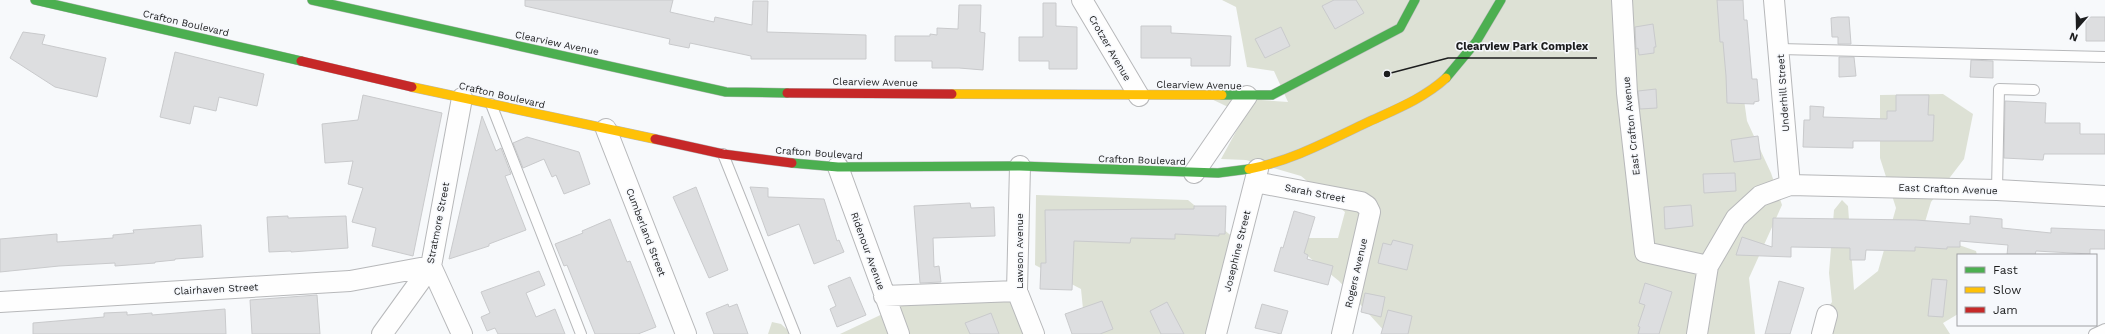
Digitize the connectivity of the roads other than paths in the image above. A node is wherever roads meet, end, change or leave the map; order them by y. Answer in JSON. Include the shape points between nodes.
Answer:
{"nodes":[{"id":1,"x":35,"y":0,"type":"edge"},
{"id":2,"x":90,"y":0,"type":"edge"},
{"id":3,"x":312,"y":0,"type":"edge"},
{"id":4,"x":1082,"y":0,"type":"edge"},
{"id":5,"x":1415,"y":0,"type":"edge"},
{"id":6,"x":1501,"y":0,"type":"edge"},
{"id":7,"x":1622,"y":0,"type":"edge"},
{"id":8,"x":1774,"y":0,"type":"edge"},
{"id":9,"x":89,"y":11,"type":"junction"},
{"id":10,"x":1780,"y":49,"type":"junction"},
{"id":11,"x":2105,"y":57,"type":"edge"},
{"id":12,"x":2034,"y":90,"type":"dead end"},
{"id":13,"x":1139,"y":96,"type":"junction"},
{"id":14,"x":1247,"y":96,"type":"junction"},
{"id":15,"x":462,"y":98,"type":"junction"},
{"id":16,"x":491,"y":104,"type":"junction"},
{"id":17,"x":606,"y":130,"type":"junction"},
{"id":18,"x":723,"y":154,"type":"junction"},
{"id":19,"x":1020,"y":166,"type":"junction"},
{"id":20,"x":838,"y":167,"type":"junction"},
{"id":21,"x":1194,"y":173,"type":"junction"},
{"id":22,"x":1256,"y":175,"type":"junction"},
{"id":23,"x":1790,"y":185,"type":"junction"},
{"id":24,"x":1997,"y":190,"type":"junction"},
{"id":25,"x":2105,"y":196,"type":"edge"},
{"id":26,"x":1370,"y":212,"type":"joint"},
{"id":27,"x":432,"y":266,"type":"junction"},
{"id":28,"x":1708,"y":266,"type":"junction"},
{"id":29,"x":1017,"y":291,"type":"junction"},
{"id":30,"x":884,"y":296,"type":"junction"},
{"id":31,"x":0,"y":302,"type":"edge"},
{"id":32,"x":1828,"y":315,"type":"dead end"},
{"id":33,"x":2105,"y":329,"type":"edge"},
{"id":34,"x":382,"y":334,"type":"edge"},
{"id":35,"x":462,"y":334,"type":"edge"},
{"id":36,"x":581,"y":334,"type":"edge"},
{"id":37,"x":686,"y":334,"type":"edge"},
{"id":38,"x":795,"y":334,"type":"edge"},
{"id":39,"x":899,"y":334,"type":"edge"},
{"id":40,"x":1034,"y":334,"type":"edge"},
{"id":41,"x":1216,"y":334,"type":"edge"},
{"id":42,"x":1342,"y":334,"type":"edge"},
{"id":43,"x":1697,"y":334,"type":"edge"},
{"id":44,"x":1822,"y":334,"type":"edge"},
{"id":45,"x":2094,"y":334,"type":"edge"}],
"edges":[{"from":1,"to":9,"type":"main road","name":"Crafton Boulevard"},
{"from":2,"to":9,"type":"main road"},
{"from":3,"to":13,"type":"main road","name":"Clearview Avenue","via":[[726,92]]},
{"from":4,"to":13,"type":"street","name":"Crotzer Avenue"},
{"from":5,"to":14,"type":"main road","name":"Clearview Avenue","via":[[1400,28],[1272,95]]},
{"from":6,"to":22,"type":"main road","name":"Crafton Boulevard","via":[[1463,59],[1444,79],[1421,95]]},
{"from":7,"to":28,"type":"street","name":"East Crafton Avenue","via":[[1626,93],[1645,252]]},
{"from":8,"to":10,"type":"street","name":"Underhill Street"},
{"from":9,"to":15,"type":"main road","name":"Crafton Boulevard"},
{"from":10,"to":11,"type":"lane"},
{"from":10,"to":23,"type":"street","name":"Underhill Street"},
{"from":12,"to":24,"type":"lane","via":[[1999,89]]},
{"from":13,"to":14,"type":"main road","name":"Clearview Avenue"},
{"from":14,"to":21,"type":"street"},
{"from":15,"to":16,"type":"main road","name":"Crafton Boulevard"},
{"from":15,"to":27,"type":"street","name":"Stratmore Street"},
{"from":16,"to":17,"type":"main road","name":"Crafton Boulevard"},
{"from":16,"to":36,"type":"lane"},
{"from":17,"to":18,"type":"main road","name":"Crafton Boulevard"},
{"from":17,"to":37,"type":"street","name":"Cumberland Street"},
{"from":18,"to":20,"type":"main road","name":"Crafton Boulevard"},
{"from":18,"to":38,"type":"lane"},
{"from":19,"to":20,"type":"main road","name":"Crafton Boulevard"},
{"from":19,"to":21,"type":"main road","name":"Crafton Boulevard"},
{"from":19,"to":29,"type":"street","name":"Lawson Avenue"},
{"from":20,"to":30,"type":"street","name":"Ridenour Avenue"},
{"from":21,"to":22,"type":"main road","name":"Crafton Boulevard","via":[[1239,172]]},
{"from":22,"to":26,"type":"street","name":"Sarah Street","via":[[1361,202]]},
{"from":22,"to":41,"type":"street","name":"Josephine Street"},
{"from":23,"to":24,"type":"street","name":"East Crafton Avenue"},
{"from":23,"to":28,"type":"street","via":[[1760,196],[1736,218]]},
{"from":24,"to":25,"type":"street","name":"East Crafton Avenue"},
{"from":26,"to":42,"type":"street","name":"Rogers Avenue"},
{"from":27,"to":31,"type":"street","name":"Clairhaven Street","via":[[350,281]]},
{"from":27,"to":34,"type":"street","name":"Stratmore Street"},
{"from":27,"to":35,"type":"street"},
{"from":28,"to":43,"type":"street"},
{"from":29,"to":30,"type":"street"},
{"from":29,"to":40,"type":"street","name":"Lawson Avenue"},
{"from":30,"to":39,"type":"street","name":"Ridenour Avenue"},
{"from":32,"to":44,"type":"street"},
{"from":33,"to":45,"type":"lane"}]}
